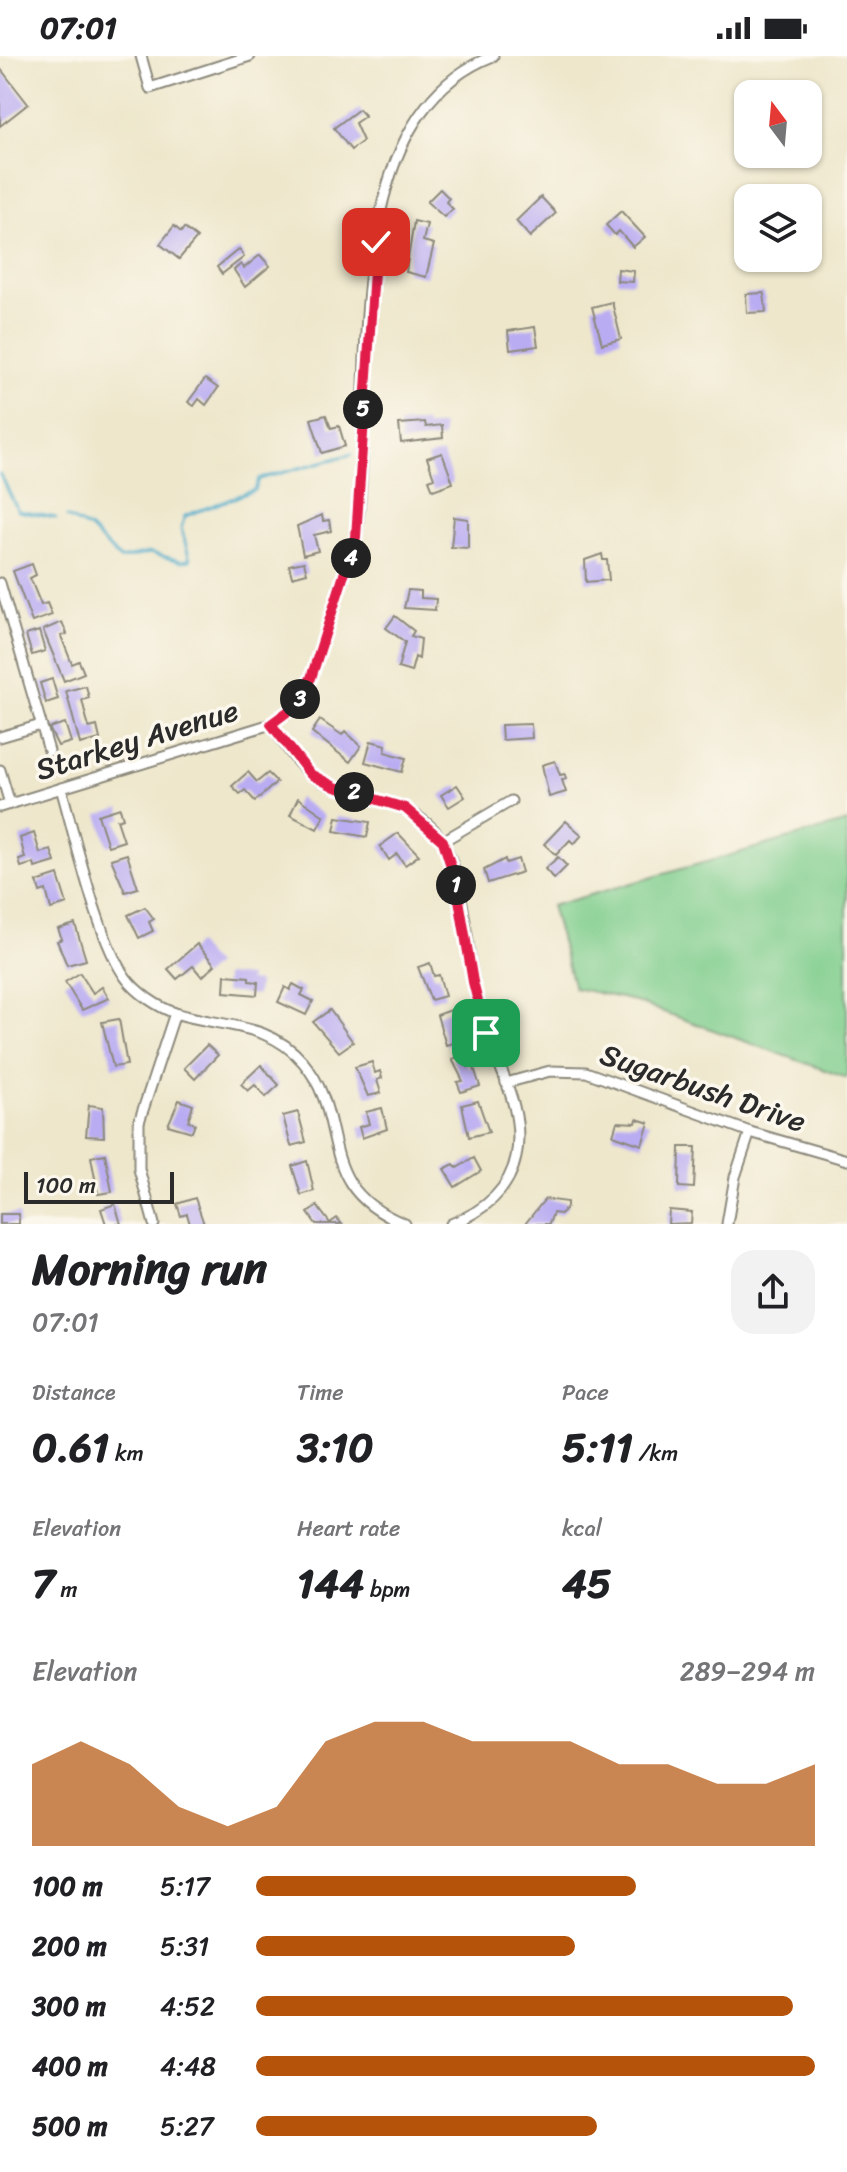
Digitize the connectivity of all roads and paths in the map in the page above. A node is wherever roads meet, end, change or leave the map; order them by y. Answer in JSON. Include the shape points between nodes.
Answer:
{"nodes":[{"id":1,"x":141,"y":56,"type":"edge"},
{"id":2,"x":250,"y":56,"type":"edge"},
{"id":3,"x":493,"y":56,"type":"edge"},
{"id":4,"x":0,"y":583,"type":"edge"},
{"id":5,"x":271,"y":724,"type":"junction"},
{"id":6,"x":41,"y":725,"type":"junction"},
{"id":7,"x":0,"y":737,"type":"edge"},
{"id":8,"x":49,"y":751,"type":"dead end"},
{"id":9,"x":0,"y":770,"type":"edge"},
{"id":10,"x":61,"y":788,"type":"junction"},
{"id":11,"x":511,"y":801,"type":"dead end"},
{"id":12,"x":5,"y":806,"type":"edge"},
{"id":13,"x":443,"y":841,"type":"junction"},
{"id":14,"x":175,"y":1013,"type":"junction"},
{"id":15,"x":506,"y":1083,"type":"junction"},
{"id":16,"x":750,"y":1132,"type":"junction"},
{"id":17,"x":847,"y":1160,"type":"edge"},
{"id":18,"x":154,"y":1224,"type":"edge"},
{"id":19,"x":405,"y":1224,"type":"edge"},
{"id":20,"x":451,"y":1224,"type":"edge"},
{"id":21,"x":727,"y":1224,"type":"edge"}],
"edges":[{"from":1,"to":2,"type":"street","via":[[150,88]]},
{"from":3,"to":5,"type":"street","name":"Starkey Avenue","via":[[459,72],[439,90],[414,124],[396,162],[376,242],[356,537],[311,678],[294,707]]},
{"from":4,"to":6,"type":"street"},
{"from":5,"to":10,"type":"street","name":"Starkey Avenue"},
{"from":5,"to":13,"type":"street","via":[[310,774],[405,808]]},
{"from":6,"to":7,"type":"street"},
{"from":6,"to":8,"type":"street"},
{"from":9,"to":12,"type":"street"},
{"from":10,"to":12,"type":"street","name":"Starkey Avenue"},
{"from":10,"to":14,"type":"street","via":[[118,967],[138,991]]},
{"from":11,"to":13,"type":"street"},
{"from":13,"to":15,"type":"street","via":[[456,882],[478,1007]]},
{"from":14,"to":18,"type":"street","via":[[139,1122],[139,1169]]},
{"from":14,"to":19,"type":"street","via":[[257,1029],[298,1056],[318,1086],[348,1182],[386,1216]]},
{"from":15,"to":16,"type":"street","name":"Sugarbush Drive","via":[[550,1071],[586,1072]]},
{"from":15,"to":20,"type":"street","via":[[519,1123],[510,1176],[485,1206]]},
{"from":16,"to":17,"type":"street","name":"Sugarbush Drive"},
{"from":16,"to":21,"type":"street"}]}
